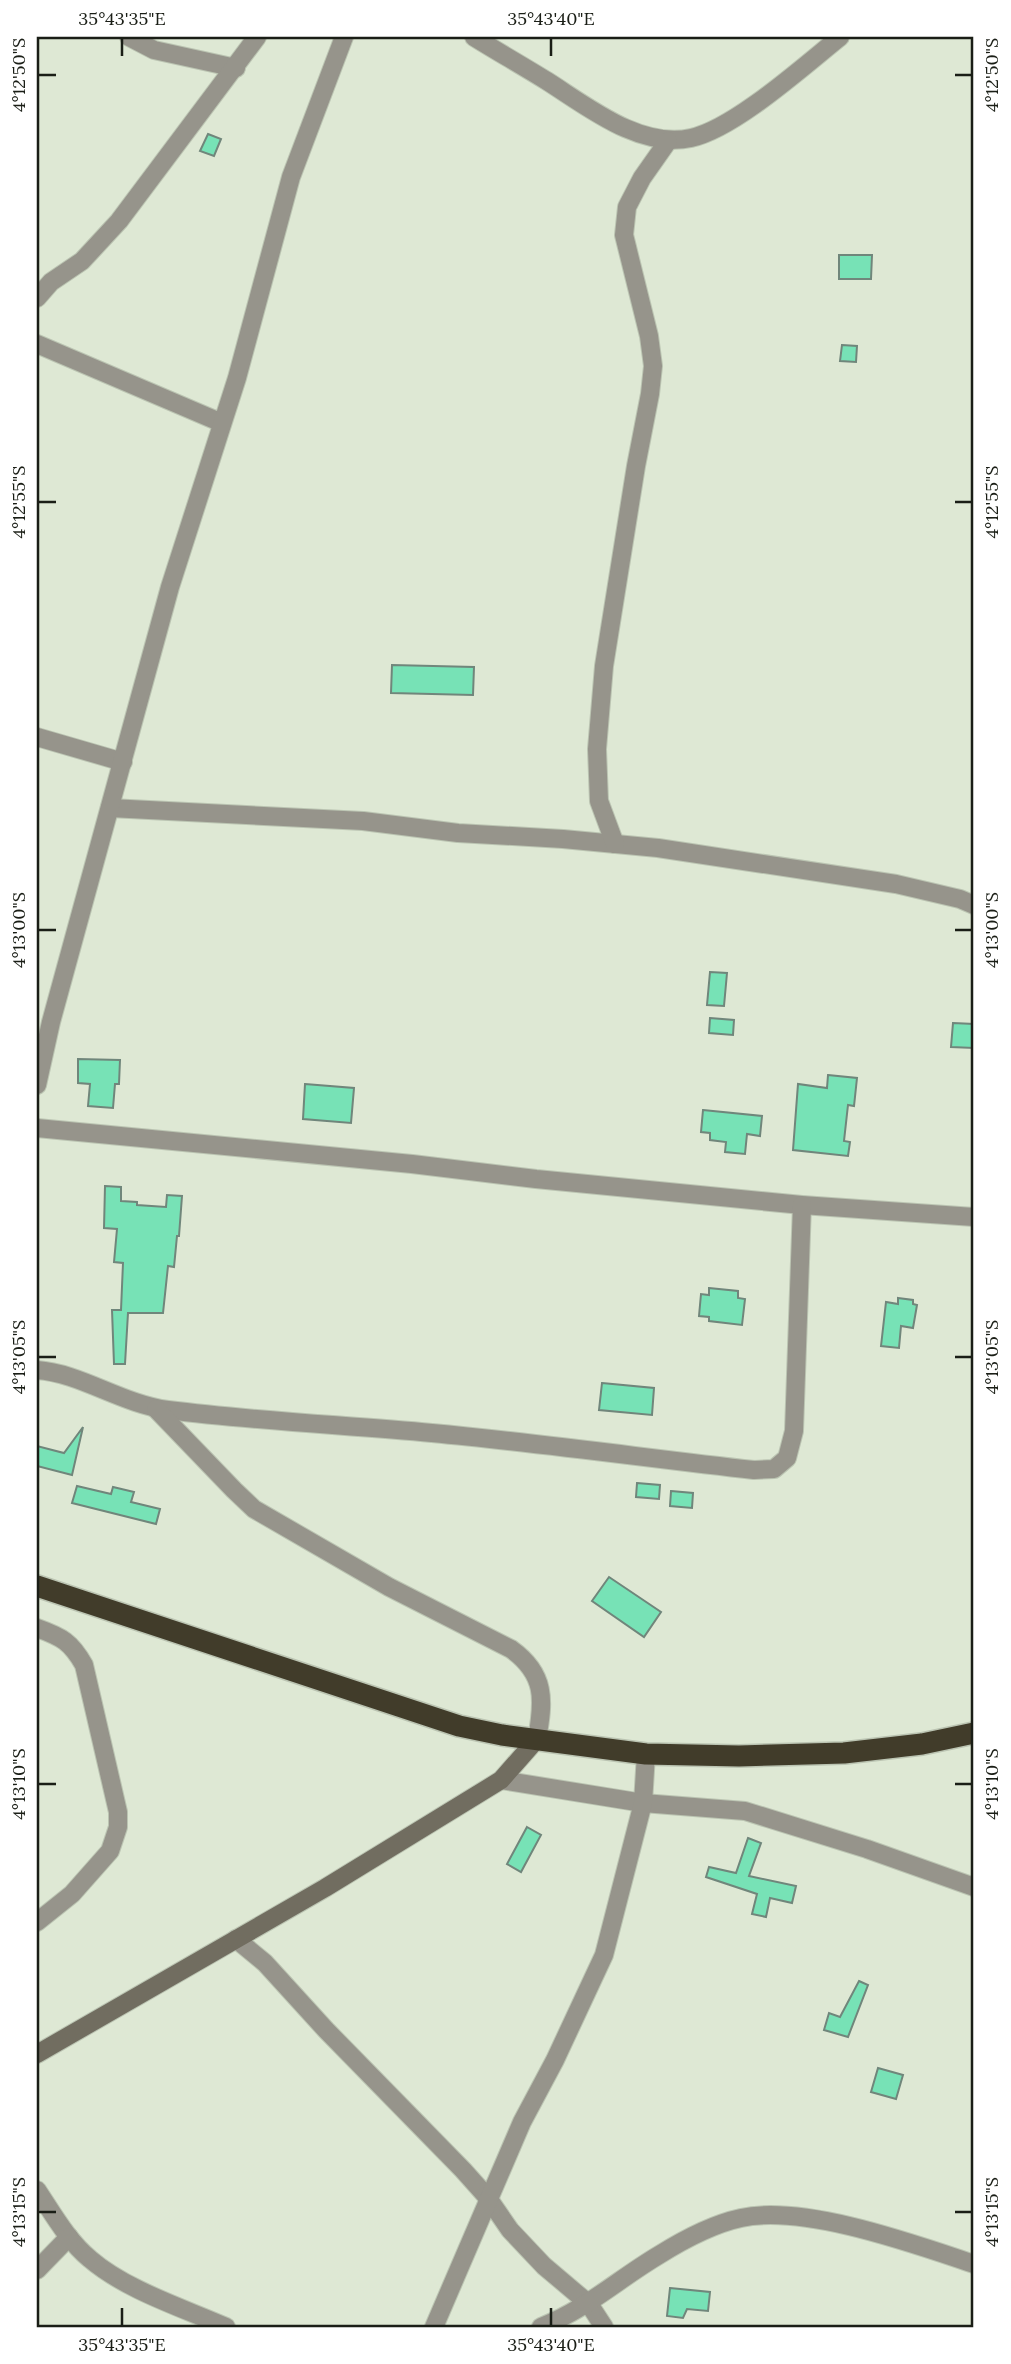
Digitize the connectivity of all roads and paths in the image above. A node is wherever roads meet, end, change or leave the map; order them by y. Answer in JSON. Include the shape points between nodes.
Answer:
{"nodes":[{"id":1,"x":129,"y":37,"type":"edge"},
{"id":2,"x":257,"y":37,"type":"edge"},
{"id":3,"x":344,"y":37,"type":"edge"},
{"id":4,"x":474,"y":37,"type":"edge"},
{"id":5,"x":840,"y":37,"type":"edge"},
{"id":6,"x":236,"y":68,"type":"junction"},
{"id":7,"x":668,"y":141,"type":"junction"},
{"id":8,"x":37,"y":299,"type":"edge"},
{"id":9,"x":37,"y":344,"type":"edge"},
{"id":10,"x":222,"y":423,"type":"junction"},
{"id":11,"x":37,"y":737,"type":"edge"},
{"id":12,"x":123,"y":762,"type":"junction"},
{"id":13,"x":110,"y":808,"type":"junction"},
{"id":14,"x":615,"y":844,"type":"junction"},
{"id":15,"x":974,"y":905,"type":"edge"},
{"id":16,"x":37,"y":1085,"type":"edge"},
{"id":17,"x":37,"y":1128,"type":"edge"},
{"id":18,"x":802,"y":1205,"type":"junction"},
{"id":19,"x":974,"y":1217,"type":"edge"},
{"id":20,"x":37,"y":1370,"type":"edge"},
{"id":21,"x":156,"y":1409,"type":"junction"},
{"id":22,"x":37,"y":1586,"type":"edge"},
{"id":23,"x":37,"y":1628,"type":"edge"},
{"id":24,"x":974,"y":1733,"type":"edge"},
{"id":25,"x":537,"y":1739,"type":"junction"},
{"id":26,"x":646,"y":1754,"type":"junction"},
{"id":27,"x":501,"y":1780,"type":"junction"},
{"id":28,"x":643,"y":1803,"type":"junction"},
{"id":29,"x":974,"y":1887,"type":"edge"},
{"id":30,"x":37,"y":1922,"type":"edge"},
{"id":31,"x":236,"y":1939,"type":"junction"},
{"id":32,"x":37,"y":2053,"type":"edge"},
{"id":33,"x":37,"y":2190,"type":"edge"},
{"id":34,"x":488,"y":2199,"type":"junction"},
{"id":35,"x":69,"y":2237,"type":"junction"},
{"id":36,"x":974,"y":2264,"type":"edge"},
{"id":37,"x":37,"y":2270,"type":"edge"},
{"id":38,"x":589,"y":2304,"type":"junction"},
{"id":39,"x":226,"y":2327,"type":"edge"},
{"id":40,"x":434,"y":2327,"type":"edge"},
{"id":41,"x":541,"y":2327,"type":"edge"},
{"id":42,"x":604,"y":2327,"type":"edge"}],
"edges":[{"from":1,"to":6,"type":"street","via":[[154,50]]},
{"from":2,"to":6,"type":"street"},
{"from":3,"to":10,"type":"street","via":[[290,177]]},
{"from":4,"to":7,"type":"street","via":[[613,123]]},
{"from":5,"to":7,"type":"street","via":[[772,92],[717,128],[693,138]]},
{"from":6,"to":8,"type":"street","via":[[119,221]]},
{"from":7,"to":14,"type":"street","via":[[627,208],[624,234],[653,366],[604,666],[597,749],[598,801]]},
{"from":9,"to":10,"type":"street"},
{"from":10,"to":12,"type":"street","via":[[170,587]]},
{"from":11,"to":12,"type":"street"},
{"from":12,"to":13,"type":"street"},
{"from":13,"to":14,"type":"street","via":[[363,821]]},
{"from":13,"to":16,"type":"street"},
{"from":14,"to":15,"type":"street","via":[[886,882]]},
{"from":17,"to":18,"type":"street"},
{"from":18,"to":19,"type":"street"},
{"from":18,"to":21,"type":"street","via":[[793,1431],[787,1458],[774,1469]]},
{"from":20,"to":21,"type":"street","via":[[54,1371]]},
{"from":21,"to":25,"type":"street","via":[[254,1508],[363,1573],[527,1660],[541,1693]]},
{"from":22,"to":25,"type":"highway","via":[[459,1726]]},
{"from":23,"to":30,"type":"street","via":[[64,1638],[84,1665],[118,1812],[110,1851],[72,1894]]},
{"from":24,"to":26,"type":"highway","via":[[844,1753]]},
{"from":25,"to":26,"type":"highway"},
{"from":25,"to":27,"type":"street"},
{"from":26,"to":28,"type":"street"},
{"from":27,"to":28,"type":"street"},
{"from":27,"to":31,"type":"street"},
{"from":28,"to":29,"type":"street","via":[[745,1811]]},
{"from":28,"to":34,"type":"street","via":[[604,1955]]},
{"from":31,"to":32,"type":"street"},
{"from":31,"to":34,"type":"street","via":[[265,1963]]},
{"from":33,"to":35,"type":"street"},
{"from":34,"to":38,"type":"street","via":[[544,2266]]},
{"from":34,"to":40,"type":"street"},
{"from":35,"to":37,"type":"street"},
{"from":35,"to":39,"type":"street","via":[[111,2274]]},
{"from":36,"to":38,"type":"street","via":[[834,2223],[743,2217],[660,2253]]},
{"from":38,"to":41,"type":"street"},
{"from":38,"to":42,"type":"street"}]}
